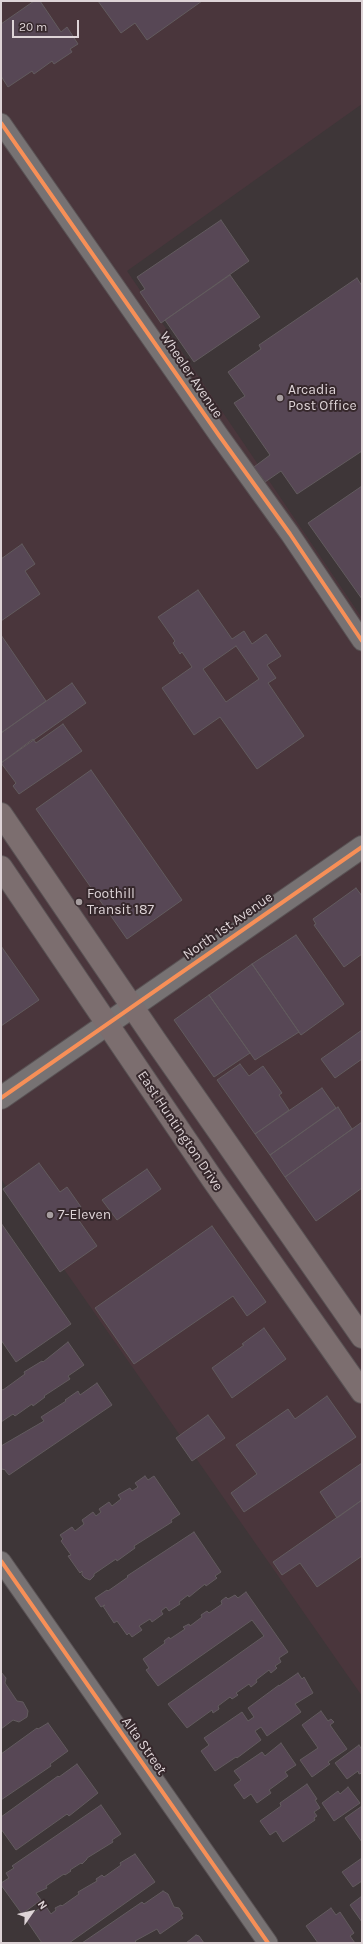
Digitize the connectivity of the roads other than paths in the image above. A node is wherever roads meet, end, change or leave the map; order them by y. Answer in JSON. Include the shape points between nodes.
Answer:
{"nodes":[{"id":1,"x":1,"y":123,"type":"edge"},
{"id":2,"x":362,"y":640,"type":"edge"},
{"id":3,"x":1,"y":814,"type":"edge"},
{"id":4,"x":362,"y":847,"type":"edge"},
{"id":5,"x":1,"y":867,"type":"edge"},
{"id":6,"x":132,"y":1007,"type":"junction"},
{"id":7,"x":107,"y":1024,"type":"junction"},
{"id":8,"x":1,"y":1098,"type":"edge"},
{"id":9,"x":362,"y":1337,"type":"edge"},
{"id":10,"x":362,"y":1392,"type":"edge"},
{"id":11,"x":1,"y":1561,"type":"edge"},
{"id":12,"x":268,"y":1943,"type":"edge"}],
"edges":[{"from":1,"to":2,"type":"street","name":"Wheeler Avenue"},
{"from":3,"to":6,"type":"main road"},
{"from":4,"to":6,"type":"street","name":"North 1st Avenue"},
{"from":5,"to":7,"type":"main road","name":"East Huntington Drive"},
{"from":6,"to":7,"type":"street","name":"North 1st Avenue"},
{"from":6,"to":9,"type":"main road"},
{"from":7,"to":8,"type":"street","name":"North 1st Avenue"},
{"from":7,"to":10,"type":"main road","name":"East Huntington Drive"},
{"from":11,"to":12,"type":"street","name":"Alta Street"}]}
